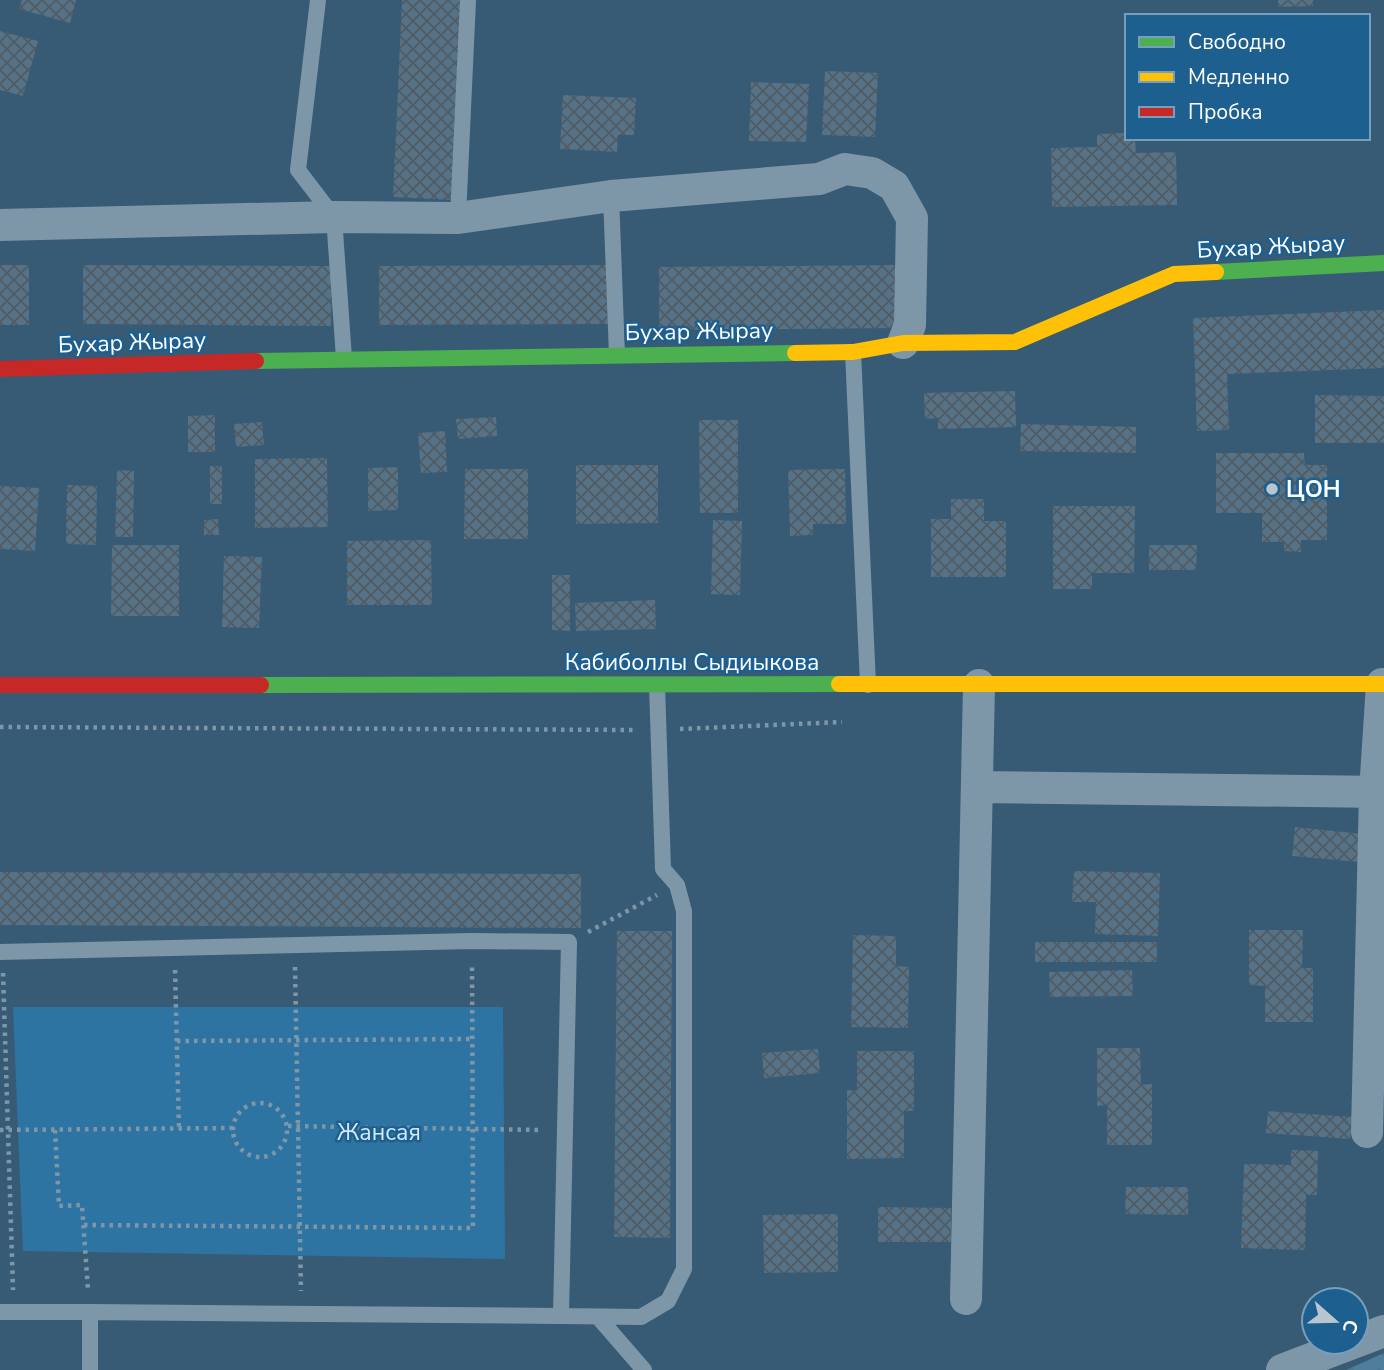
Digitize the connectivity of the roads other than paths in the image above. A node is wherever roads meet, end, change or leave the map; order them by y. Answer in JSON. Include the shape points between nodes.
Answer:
{"nodes":[{"id":1,"x":318,"y":0,"type":"edge"},
{"id":2,"x":468,"y":0,"type":"edge"},
{"id":3,"x":611,"y":197,"type":"junction"},
{"id":4,"x":334,"y":217,"type":"junction"},
{"id":5,"x":458,"y":218,"type":"junction"},
{"id":6,"x":0,"y":225,"type":"edge"},
{"id":7,"x":1384,"y":263,"type":"edge"},
{"id":8,"x":902,"y":343,"type":"junction"},
{"id":9,"x":853,"y":352,"type":"junction"},
{"id":10,"x":617,"y":355,"type":"junction"},
{"id":11,"x":344,"y":358,"type":"junction"},
{"id":12,"x":0,"y":369,"type":"edge"},
{"id":13,"x":1383,"y":684,"type":"edge"},
{"id":14,"x":0,"y":685,"type":"edge"},
{"id":15,"x":657,"y":685,"type":"junction"},
{"id":16,"x":868,"y":685,"type":"junction"},
{"id":17,"x":979,"y":685,"type":"junction"},
{"id":18,"x":977,"y":787,"type":"junction"},
{"id":19,"x":1380,"y":792,"type":"edge"},
{"id":20,"x":1,"y":952,"type":"edge"},
{"id":21,"x":1367,"y":1132,"type":"dead end"},
{"id":22,"x":966,"y":1299,"type":"dead end"},
{"id":23,"x":7,"y":1312,"type":"edge"},
{"id":24,"x":90,"y":1312,"type":"junction"},
{"id":25,"x":561,"y":1316,"type":"junction"},
{"id":26,"x":598,"y":1317,"type":"junction"},
{"id":27,"x":1384,"y":1331,"type":"edge"},
{"id":28,"x":90,"y":1370,"type":"edge"},
{"id":29,"x":644,"y":1370,"type":"edge"},
{"id":30,"x":1282,"y":1370,"type":"edge"}],
"edges":[{"from":1,"to":4,"type":"lane","via":[[298,170]]},
{"from":2,"to":5,"type":"lane"},
{"from":3,"to":5,"type":"street"},
{"from":3,"to":8,"type":"street","via":[[819,179],[845,169],[872,173],[894,186],[912,218],[910,325]]},
{"from":3,"to":10,"type":"lane"},
{"from":4,"to":5,"type":"street"},
{"from":4,"to":6,"type":"street"},
{"from":4,"to":11,"type":"lane"},
{"from":7,"to":8,"type":"street","name":"Бухар Жырау","via":[[1174,274],[1015,342]]},
{"from":8,"to":9,"type":"street","name":"Бухар Жырау"},
{"from":9,"to":10,"type":"street","name":"Бухар Жырау"},
{"from":9,"to":16,"type":"lane"},
{"from":10,"to":11,"type":"street","name":"Бухар Жырау"},
{"from":11,"to":12,"type":"street","name":"Бухар Жырау"},
{"from":13,"to":17,"type":"street","name":"Кабиболлы Сыдиыкова"},
{"from":13,"to":19,"type":"street"},
{"from":14,"to":15,"type":"street","name":"Кабиболлы Сыдиыкова"},
{"from":15,"to":16,"type":"street","name":"Кабиболлы Сыдиыкова"},
{"from":15,"to":26,"type":"lane","via":[[663,869],[677,885],[684,911],[684,1269],[668,1301],[642,1317]]},
{"from":16,"to":17,"type":"street","name":"Кабиболлы Сыдиыкова"},
{"from":17,"to":18,"type":"street"},
{"from":18,"to":19,"type":"street"},
{"from":18,"to":22,"type":"street"},
{"from":19,"to":21,"type":"street"},
{"from":20,"to":25,"type":"lane","via":[[569,942]]},
{"from":23,"to":24,"type":"lane"},
{"from":24,"to":25,"type":"lane"},
{"from":24,"to":28,"type":"lane"},
{"from":25,"to":26,"type":"lane"},
{"from":26,"to":29,"type":"lane"},
{"from":27,"to":30,"type":"street"}]}
